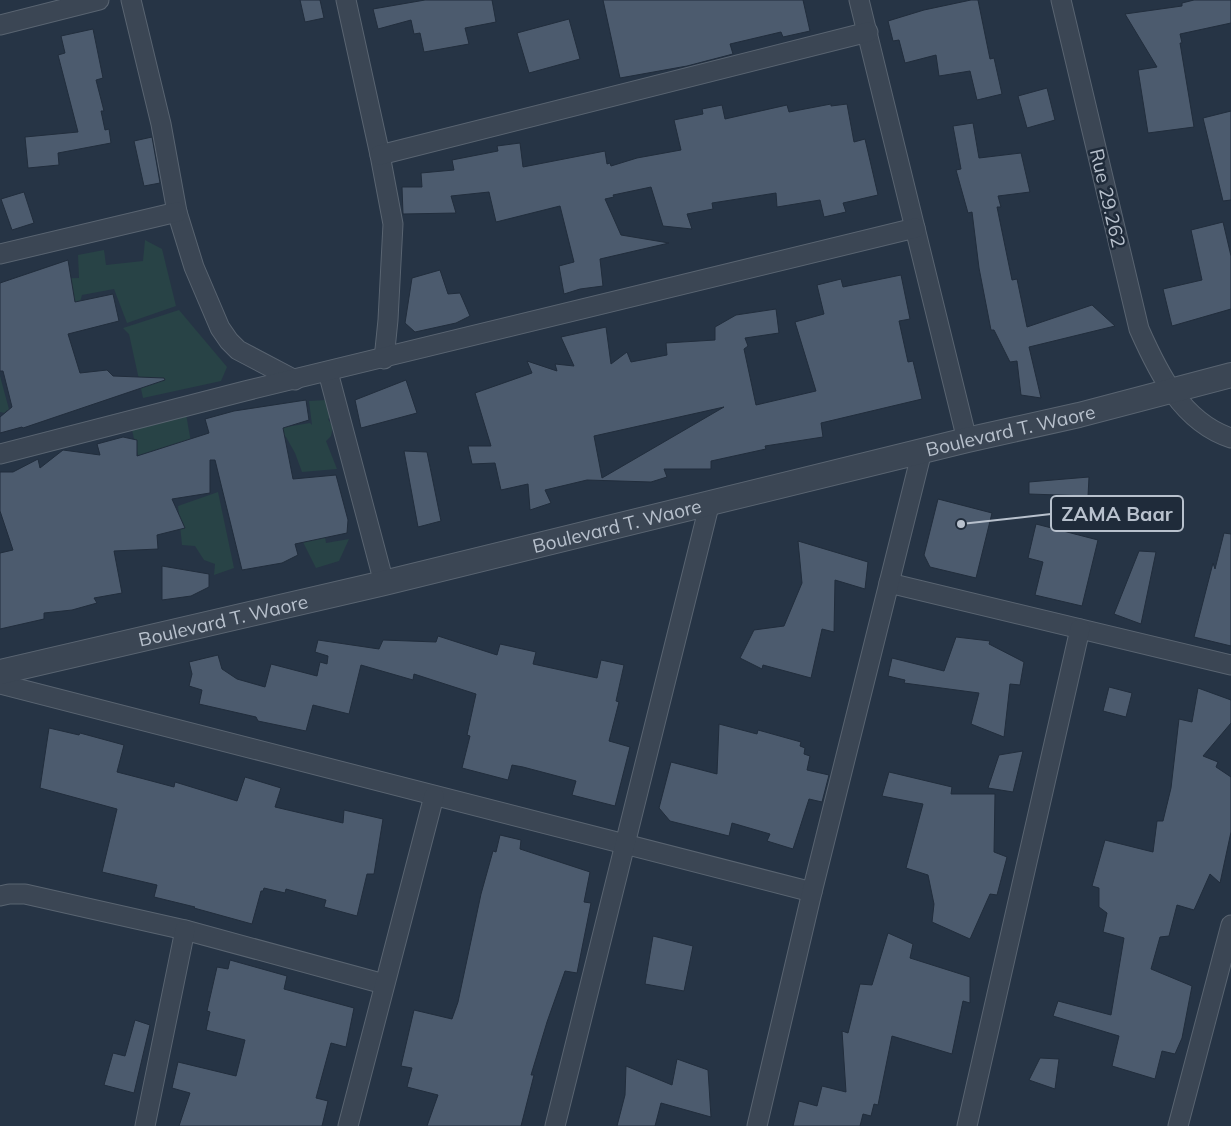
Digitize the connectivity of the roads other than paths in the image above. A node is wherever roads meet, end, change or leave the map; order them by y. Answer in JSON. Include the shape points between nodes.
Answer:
{"nodes":[{"id":1,"x":99,"y":0,"type":"edge"},
{"id":2,"x":131,"y":0,"type":"edge"},
{"id":3,"x":346,"y":0,"type":"edge"},
{"id":4,"x":859,"y":0,"type":"edge"},
{"id":5,"x":1061,"y":0,"type":"edge"},
{"id":6,"x":0,"y":25,"type":"edge"},
{"id":7,"x":868,"y":32,"type":"junction"},
{"id":8,"x":380,"y":155,"type":"junction"},
{"id":9,"x":177,"y":212,"type":"junction"},
{"id":10,"x":915,"y":228,"type":"junction"},
{"id":11,"x":0,"y":254,"type":"edge"},
{"id":12,"x":384,"y":359,"type":"junction"},
{"id":13,"x":328,"y":372,"type":"junction"},
{"id":14,"x":1231,"y":375,"type":"edge"},
{"id":15,"x":295,"y":380,"type":"junction"},
{"id":16,"x":1170,"y":390,"type":"junction"},
{"id":17,"x":1231,"y":438,"type":"edge"},
{"id":18,"x":967,"y":440,"type":"junction"},
{"id":19,"x":922,"y":451,"type":"junction"},
{"id":20,"x":0,"y":454,"type":"edge"},
{"id":21,"x":710,"y":502,"type":"junction"},
{"id":22,"x":384,"y":583,"type":"junction"},
{"id":23,"x":889,"y":583,"type":"junction"},
{"id":24,"x":1080,"y":629,"type":"junction"},
{"id":25,"x":1231,"y":665,"type":"edge"},
{"id":26,"x":0,"y":672,"type":"edge"},
{"id":27,"x":0,"y":684,"type":"edge"},
{"id":28,"x":434,"y":796,"type":"junction"},
{"id":29,"x":625,"y":845,"type":"junction"},
{"id":30,"x":812,"y":892,"type":"junction"},
{"id":31,"x":0,"y":896,"type":"edge"},
{"id":32,"x":1231,"y":925,"type":"edge"},
{"id":33,"x":186,"y":930,"type":"junction"},
{"id":34,"x":384,"y":984,"type":"junction"},
{"id":35,"x":145,"y":1126,"type":"edge"},
{"id":36,"x":348,"y":1126,"type":"edge"},
{"id":37,"x":556,"y":1126,"type":"edge"},
{"id":38,"x":757,"y":1126,"type":"edge"},
{"id":39,"x":967,"y":1126,"type":"edge"},
{"id":40,"x":1178,"y":1126,"type":"edge"}],
"edges":[{"from":1,"to":6,"type":"street"},
{"from":2,"to":9,"type":"street","via":[[161,124]]},
{"from":3,"to":8,"type":"street"},
{"from":4,"to":7,"type":"street"},
{"from":5,"to":16,"type":"street","name":"Rue 29.262","via":[[1140,329]]},
{"from":7,"to":8,"type":"street"},
{"from":7,"to":10,"type":"street"},
{"from":8,"to":12,"type":"street","via":[[393,224]]},
{"from":9,"to":11,"type":"street"},
{"from":9,"to":15,"type":"street","via":[[194,267],[229,342]]},
{"from":10,"to":12,"type":"street"},
{"from":10,"to":18,"type":"street"},
{"from":12,"to":13,"type":"street"},
{"from":13,"to":15,"type":"street"},
{"from":13,"to":22,"type":"street"},
{"from":14,"to":16,"type":"street","name":"Boulevard T. Waore"},
{"from":15,"to":20,"type":"street"},
{"from":16,"to":17,"type":"street","name":"Rue 29.262","via":[[1196,418]]},
{"from":16,"to":18,"type":"street","name":"Boulevard T. Waore","via":[[1079,415]]},
{"from":18,"to":19,"type":"street","name":"Boulevard T. Waore"},
{"from":19,"to":21,"type":"street","name":"Boulevard T. Waore"},
{"from":19,"to":23,"type":"street"},
{"from":21,"to":22,"type":"street","name":"Boulevard T. Waore"},
{"from":21,"to":29,"type":"street"},
{"from":22,"to":26,"type":"street","name":"Boulevard T. Waore"},
{"from":23,"to":24,"type":"street"},
{"from":23,"to":30,"type":"street"},
{"from":24,"to":25,"type":"street"},
{"from":24,"to":39,"type":"street"},
{"from":27,"to":28,"type":"street"},
{"from":28,"to":29,"type":"street"},
{"from":28,"to":34,"type":"street"},
{"from":29,"to":30,"type":"street"},
{"from":29,"to":37,"type":"street"},
{"from":30,"to":38,"type":"street"},
{"from":31,"to":33,"type":"street","via":[[25,894]]},
{"from":32,"to":40,"type":"street"},
{"from":33,"to":34,"type":"street"},
{"from":33,"to":35,"type":"street"},
{"from":34,"to":36,"type":"street"}]}
